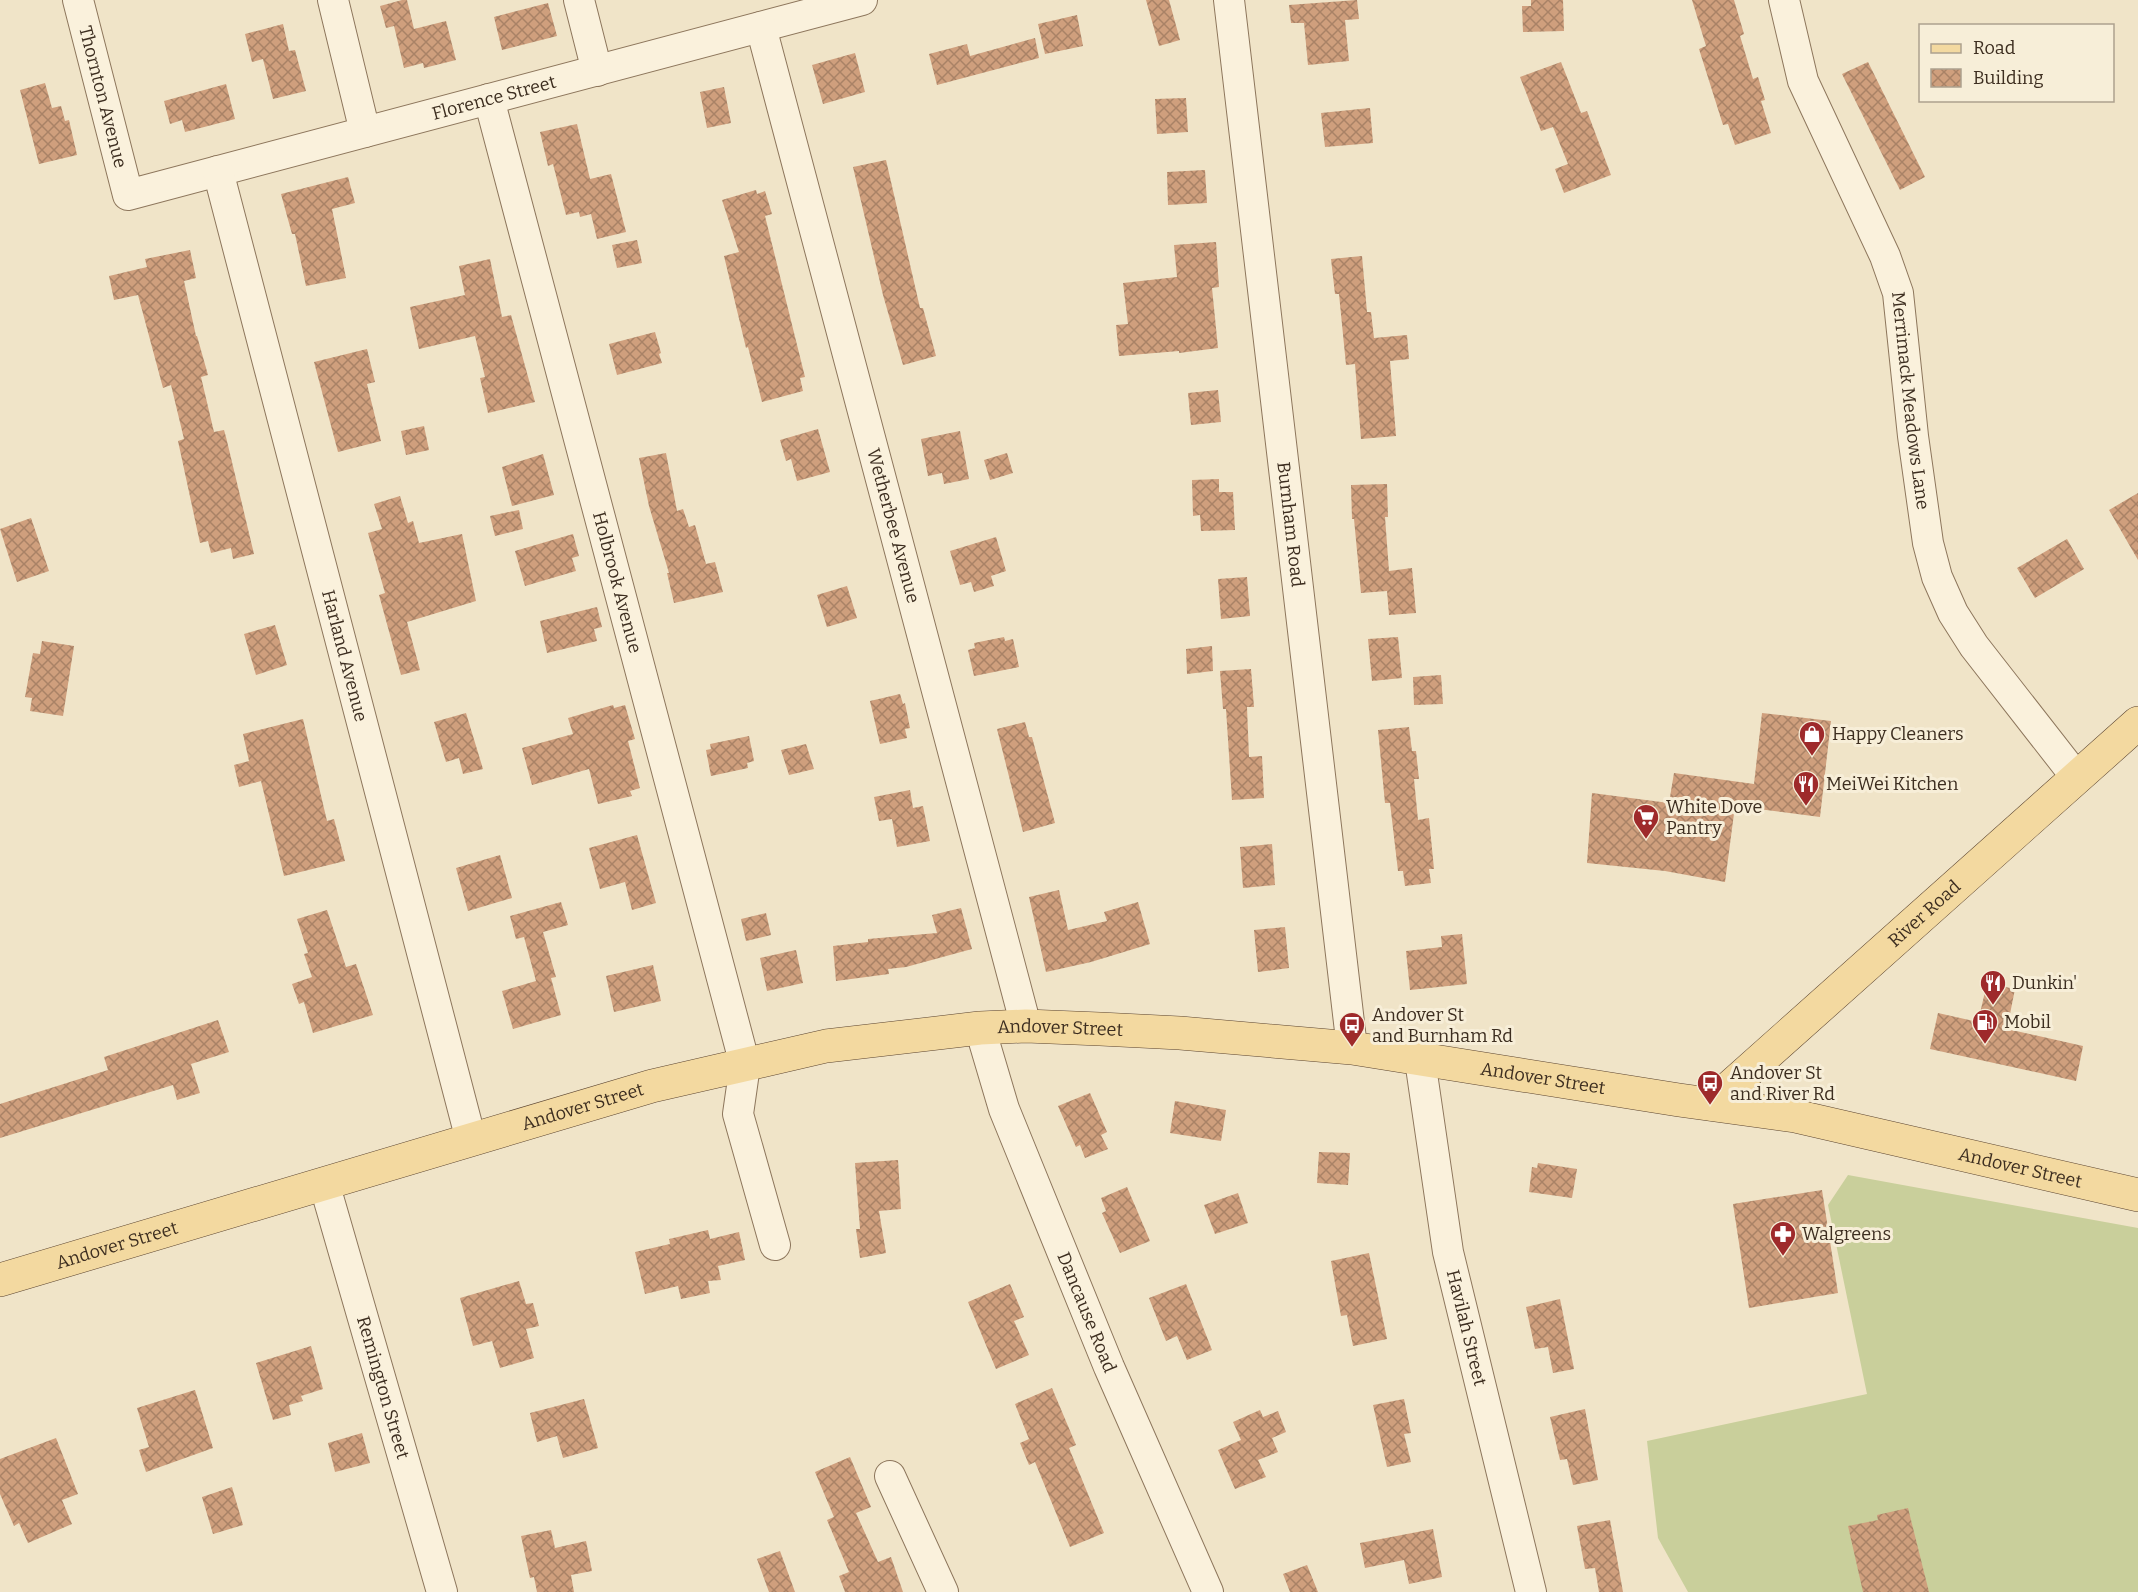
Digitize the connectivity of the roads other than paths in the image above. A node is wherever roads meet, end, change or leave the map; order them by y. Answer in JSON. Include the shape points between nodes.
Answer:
{"nodes":[{"id":1,"x":78,"y":0,"type":"edge"},
{"id":2,"x":333,"y":0,"type":"edge"},
{"id":3,"x":579,"y":0,"type":"edge"},
{"id":4,"x":1230,"y":0,"type":"edge"},
{"id":5,"x":1784,"y":0,"type":"edge"},
{"id":6,"x":845,"y":2,"type":"edge"},
{"id":7,"x":761,"y":27,"type":"junction"},
{"id":8,"x":597,"y":70,"type":"junction"},
{"id":9,"x":489,"y":99,"type":"junction"},
{"id":10,"x":365,"y":132,"type":"junction"},
{"id":11,"x":218,"y":171,"type":"junction"},
{"id":12,"x":128,"y":195,"type":"joint"},
{"id":13,"x":2138,"y":723,"type":"edge"},
{"id":14,"x":2077,"y":778,"type":"junction"},
{"id":15,"x":1026,"y":1026,"type":"junction"},
{"id":16,"x":980,"y":1028,"type":"junction"},
{"id":17,"x":1352,"y":1048,"type":"junction"},
{"id":18,"x":1420,"y":1060,"type":"junction"},
{"id":19,"x":746,"y":1065,"type":"junction"},
{"id":20,"x":1711,"y":1104,"type":"junction"},
{"id":21,"x":471,"y":1140,"type":"junction"},
{"id":22,"x":324,"y":1184,"type":"junction"},
{"id":23,"x":2138,"y":1195,"type":"edge"},
{"id":24,"x":775,"y":1245,"type":"dead end"},
{"id":25,"x":0,"y":1280,"type":"edge"},
{"id":26,"x":890,"y":1476,"type":"dead end"},
{"id":27,"x":442,"y":1592,"type":"edge"},
{"id":28,"x":943,"y":1592,"type":"edge"},
{"id":29,"x":1208,"y":1592,"type":"edge"},
{"id":30,"x":1531,"y":1592,"type":"edge"}],
"edges":[{"from":1,"to":12,"type":"street","name":"Thornton Avenue"},
{"from":2,"to":10,"type":"street"},
{"from":3,"to":8,"type":"street"},
{"from":4,"to":17,"type":"street","name":"Burnham Road"},
{"from":5,"to":14,"type":"street","name":"Merrimack Meadows Lane","via":[[1803,81],[1886,256],[1898,292],[1913,436],[1936,577],[1974,646]]},
{"from":6,"to":7,"type":"street","name":"Florence Street"},
{"from":7,"to":8,"type":"street","name":"Florence Street"},
{"from":7,"to":15,"type":"street","name":"Wetherbee Avenue"},
{"from":8,"to":9,"type":"street","name":"Florence Street"},
{"from":9,"to":10,"type":"street","name":"Florence Street"},
{"from":9,"to":19,"type":"street","name":"Holbrook Avenue"},
{"from":10,"to":11,"type":"street","name":"Florence Street"},
{"from":11,"to":12,"type":"street","name":"Florence Street"},
{"from":11,"to":21,"type":"street","name":"Harland Avenue"},
{"from":13,"to":14,"type":"main road","name":"River Road"},
{"from":14,"to":20,"type":"main road","name":"River Road"},
{"from":15,"to":16,"type":"main road","name":"Andover Street"},
{"from":15,"to":17,"type":"main road","name":"Andover Street","via":[[1180,1033]]},
{"from":16,"to":19,"type":"main road","name":"Andover Street","via":[[826,1046]]},
{"from":16,"to":29,"type":"street","name":"Dancause Road","via":[[1004,1109],[1109,1367]]},
{"from":17,"to":18,"type":"main road","name":"Andover Street"},
{"from":18,"to":20,"type":"main road","name":"Andover Street"},
{"from":18,"to":30,"type":"street","name":"Havilah Street","via":[[1448,1252]]},
{"from":19,"to":21,"type":"main road","name":"Andover Street","via":[[652,1086]]},
{"from":19,"to":24,"type":"street","via":[[738,1114]]},
{"from":20,"to":23,"type":"main road","name":"Andover Street","via":[[1795,1116]]},
{"from":21,"to":22,"type":"main road","name":"Andover Street"},
{"from":22,"to":25,"type":"main road","name":"Andover Street"},
{"from":22,"to":27,"type":"street","name":"Remington Street"},
{"from":26,"to":28,"type":"street"}]}
